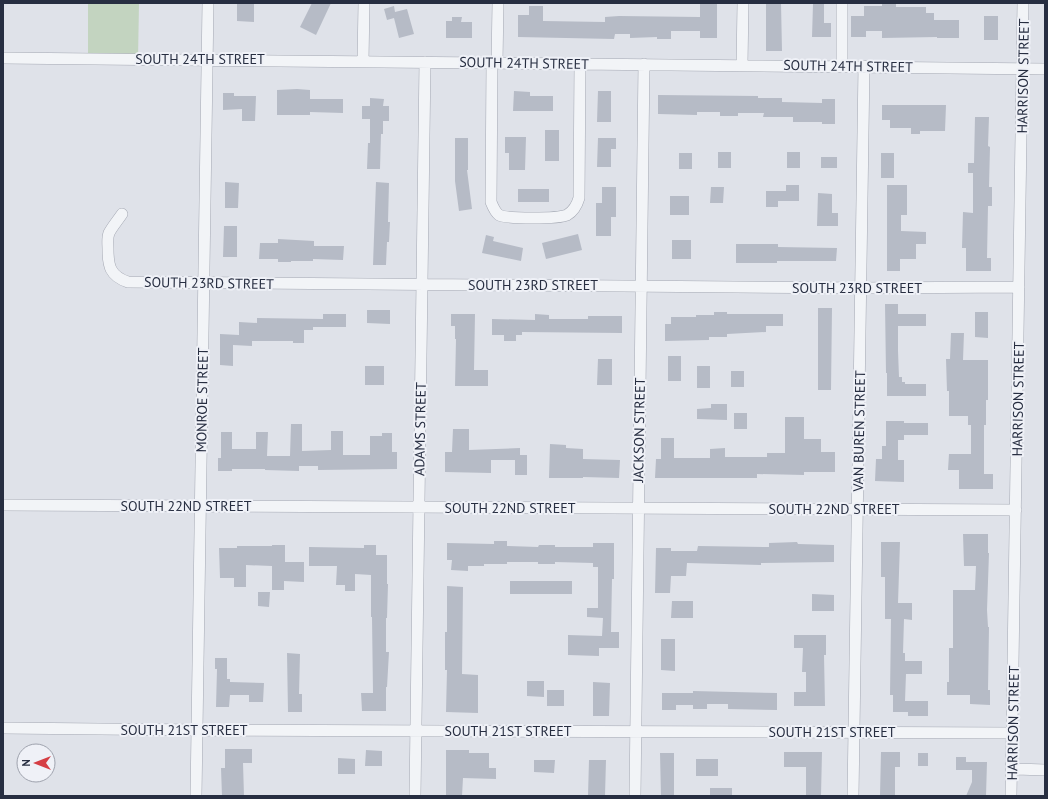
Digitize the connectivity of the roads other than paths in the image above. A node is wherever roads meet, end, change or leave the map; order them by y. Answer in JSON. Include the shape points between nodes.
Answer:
{"nodes":[{"id":1,"x":208,"y":3,"type":"edge"},
{"id":2,"x":364,"y":3,"type":"edge"},
{"id":3,"x":498,"y":3,"type":"edge"},
{"id":4,"x":743,"y":3,"type":"edge"},
{"id":5,"x":842,"y":3,"type":"edge"},
{"id":6,"x":1023,"y":3,"type":"edge"},
{"id":7,"x":3,"y":58,"type":"edge"},
{"id":8,"x":208,"y":59,"type":"junction"},
{"id":9,"x":363,"y":61,"type":"junction"},
{"id":10,"x":425,"y":62,"type":"junction"},
{"id":11,"x":495,"y":63,"type":"junction"},
{"id":12,"x":580,"y":64,"type":"junction"},
{"id":13,"x":644,"y":64,"type":"junction"},
{"id":14,"x":742,"y":65,"type":"junction"},
{"id":15,"x":842,"y":66,"type":"junction"},
{"id":16,"x":864,"y":66,"type":"junction"},
{"id":17,"x":1023,"y":69,"type":"junction"},
{"id":18,"x":1045,"y":69,"type":"edge"},
{"id":19,"x":122,"y":214,"type":"dead end"},
{"id":20,"x":204,"y":283,"type":"junction"},
{"id":21,"x":422,"y":284,"type":"junction"},
{"id":22,"x":641,"y":286,"type":"junction"},
{"id":23,"x":1019,"y":287,"type":"junction"},
{"id":24,"x":861,"y":288,"type":"junction"},
{"id":25,"x":3,"y":505,"type":"edge"},
{"id":26,"x":201,"y":506,"type":"junction"},
{"id":27,"x":419,"y":508,"type":"junction"},
{"id":28,"x":638,"y":508,"type":"junction"},
{"id":29,"x":858,"y":510,"type":"junction"},
{"id":30,"x":1016,"y":510,"type":"junction"},
{"id":31,"x":3,"y":728,"type":"edge"},
{"id":32,"x":197,"y":730,"type":"junction"},
{"id":33,"x":416,"y":730,"type":"junction"},
{"id":34,"x":636,"y":732,"type":"junction"},
{"id":35,"x":854,"y":733,"type":"junction"},
{"id":36,"x":1012,"y":733,"type":"junction"},
{"id":37,"x":1012,"y":769,"type":"junction"},
{"id":38,"x":1045,"y":770,"type":"edge"},
{"id":39,"x":196,"y":796,"type":"edge"},
{"id":40,"x":415,"y":796,"type":"edge"},
{"id":41,"x":635,"y":796,"type":"edge"},
{"id":42,"x":853,"y":796,"type":"edge"},
{"id":43,"x":1011,"y":796,"type":"edge"}],
"edges":[{"from":1,"to":8,"type":"street","name":"MONROE STREET"},
{"from":2,"to":9,"type":"street"},
{"from":3,"to":11,"type":"street"},
{"from":4,"to":14,"type":"street"},
{"from":5,"to":15,"type":"street"},
{"from":6,"to":17,"type":"street","name":"HARRISON STREET"},
{"from":7,"to":8,"type":"street","name":"SOUTH 24TH STREET"},
{"from":8,"to":9,"type":"street","name":"SOUTH 24TH STREET"},
{"from":8,"to":20,"type":"street","name":"MONROE STREET"},
{"from":9,"to":10,"type":"street","name":"SOUTH 24TH STREET"},
{"from":10,"to":11,"type":"street","name":"SOUTH 24TH STREET"},
{"from":10,"to":21,"type":"street","name":"ADAMS STREET"},
{"from":11,"to":12,"type":"street","name":"SOUTH 24TH STREET"},
{"from":11,"to":12,"type":"street","via":[[491,202],[496,213],[506,217],[563,216],[577,205]]},
{"from":12,"to":13,"type":"street","name":"SOUTH 24TH STREET"},
{"from":13,"to":14,"type":"street","name":"SOUTH 24TH STREET"},
{"from":13,"to":22,"type":"street","name":"JACKSON STREET"},
{"from":14,"to":15,"type":"street","name":"SOUTH 24TH STREET"},
{"from":15,"to":16,"type":"street","name":"SOUTH 24TH STREET"},
{"from":16,"to":17,"type":"street","name":"SOUTH 24TH STREET"},
{"from":16,"to":24,"type":"street","name":"VAN BUREN STREET"},
{"from":17,"to":18,"type":"street","name":"SOUTH 24TH STREET"},
{"from":17,"to":23,"type":"street","name":"HARRISON STREET"},
{"from":19,"to":20,"type":"street","name":"SOUTH 23RD STREET","via":[[109,233],[108,240],[108,261],[115,275],[128,282]]},
{"from":20,"to":21,"type":"street","name":"SOUTH 23RD STREET"},
{"from":20,"to":26,"type":"street","name":"MONROE STREET"},
{"from":21,"to":22,"type":"street","name":"SOUTH 23RD STREET"},
{"from":21,"to":27,"type":"street","name":"ADAMS STREET"},
{"from":22,"to":24,"type":"street","name":"SOUTH 23RD STREET"},
{"from":22,"to":28,"type":"street","name":"JACKSON STREET"},
{"from":23,"to":24,"type":"street","name":"SOUTH 23RD STREET"},
{"from":23,"to":30,"type":"street","name":"HARRISON STREET"},
{"from":24,"to":29,"type":"street","name":"VAN BUREN STREET"},
{"from":25,"to":26,"type":"street","name":"SOUTH 22ND STREET"},
{"from":26,"to":27,"type":"street","name":"SOUTH 22ND STREET"},
{"from":26,"to":32,"type":"street","name":"MONROE STREET"},
{"from":27,"to":28,"type":"street","name":"SOUTH 22ND STREET"},
{"from":27,"to":33,"type":"street","name":"ADAMS STREET"},
{"from":28,"to":29,"type":"street","name":"SOUTH 22ND STREET"},
{"from":28,"to":34,"type":"street","name":"JACKSON STREET"},
{"from":29,"to":30,"type":"street","name":"SOUTH 22ND STREET"},
{"from":29,"to":35,"type":"street","name":"VAN BUREN STREET"},
{"from":30,"to":36,"type":"street","name":"HARRISON STREET"},
{"from":31,"to":32,"type":"street","name":"SOUTH 21ST STREET"},
{"from":32,"to":33,"type":"street","name":"SOUTH 21ST STREET"},
{"from":32,"to":39,"type":"street","name":"MONROE STREET"},
{"from":33,"to":34,"type":"street","name":"SOUTH 21ST STREET"},
{"from":33,"to":40,"type":"street","name":"ADAMS STREET"},
{"from":34,"to":35,"type":"street","name":"SOUTH 21ST STREET"},
{"from":34,"to":41,"type":"street","name":"JACKSON STREET"},
{"from":35,"to":36,"type":"street","name":"SOUTH 21ST STREET"},
{"from":35,"to":42,"type":"street","name":"VAN BUREN STREET"},
{"from":36,"to":37,"type":"street","name":"HARRISON STREET"},
{"from":37,"to":38,"type":"street"},
{"from":37,"to":43,"type":"street","name":"HARRISON STREET"}]}
